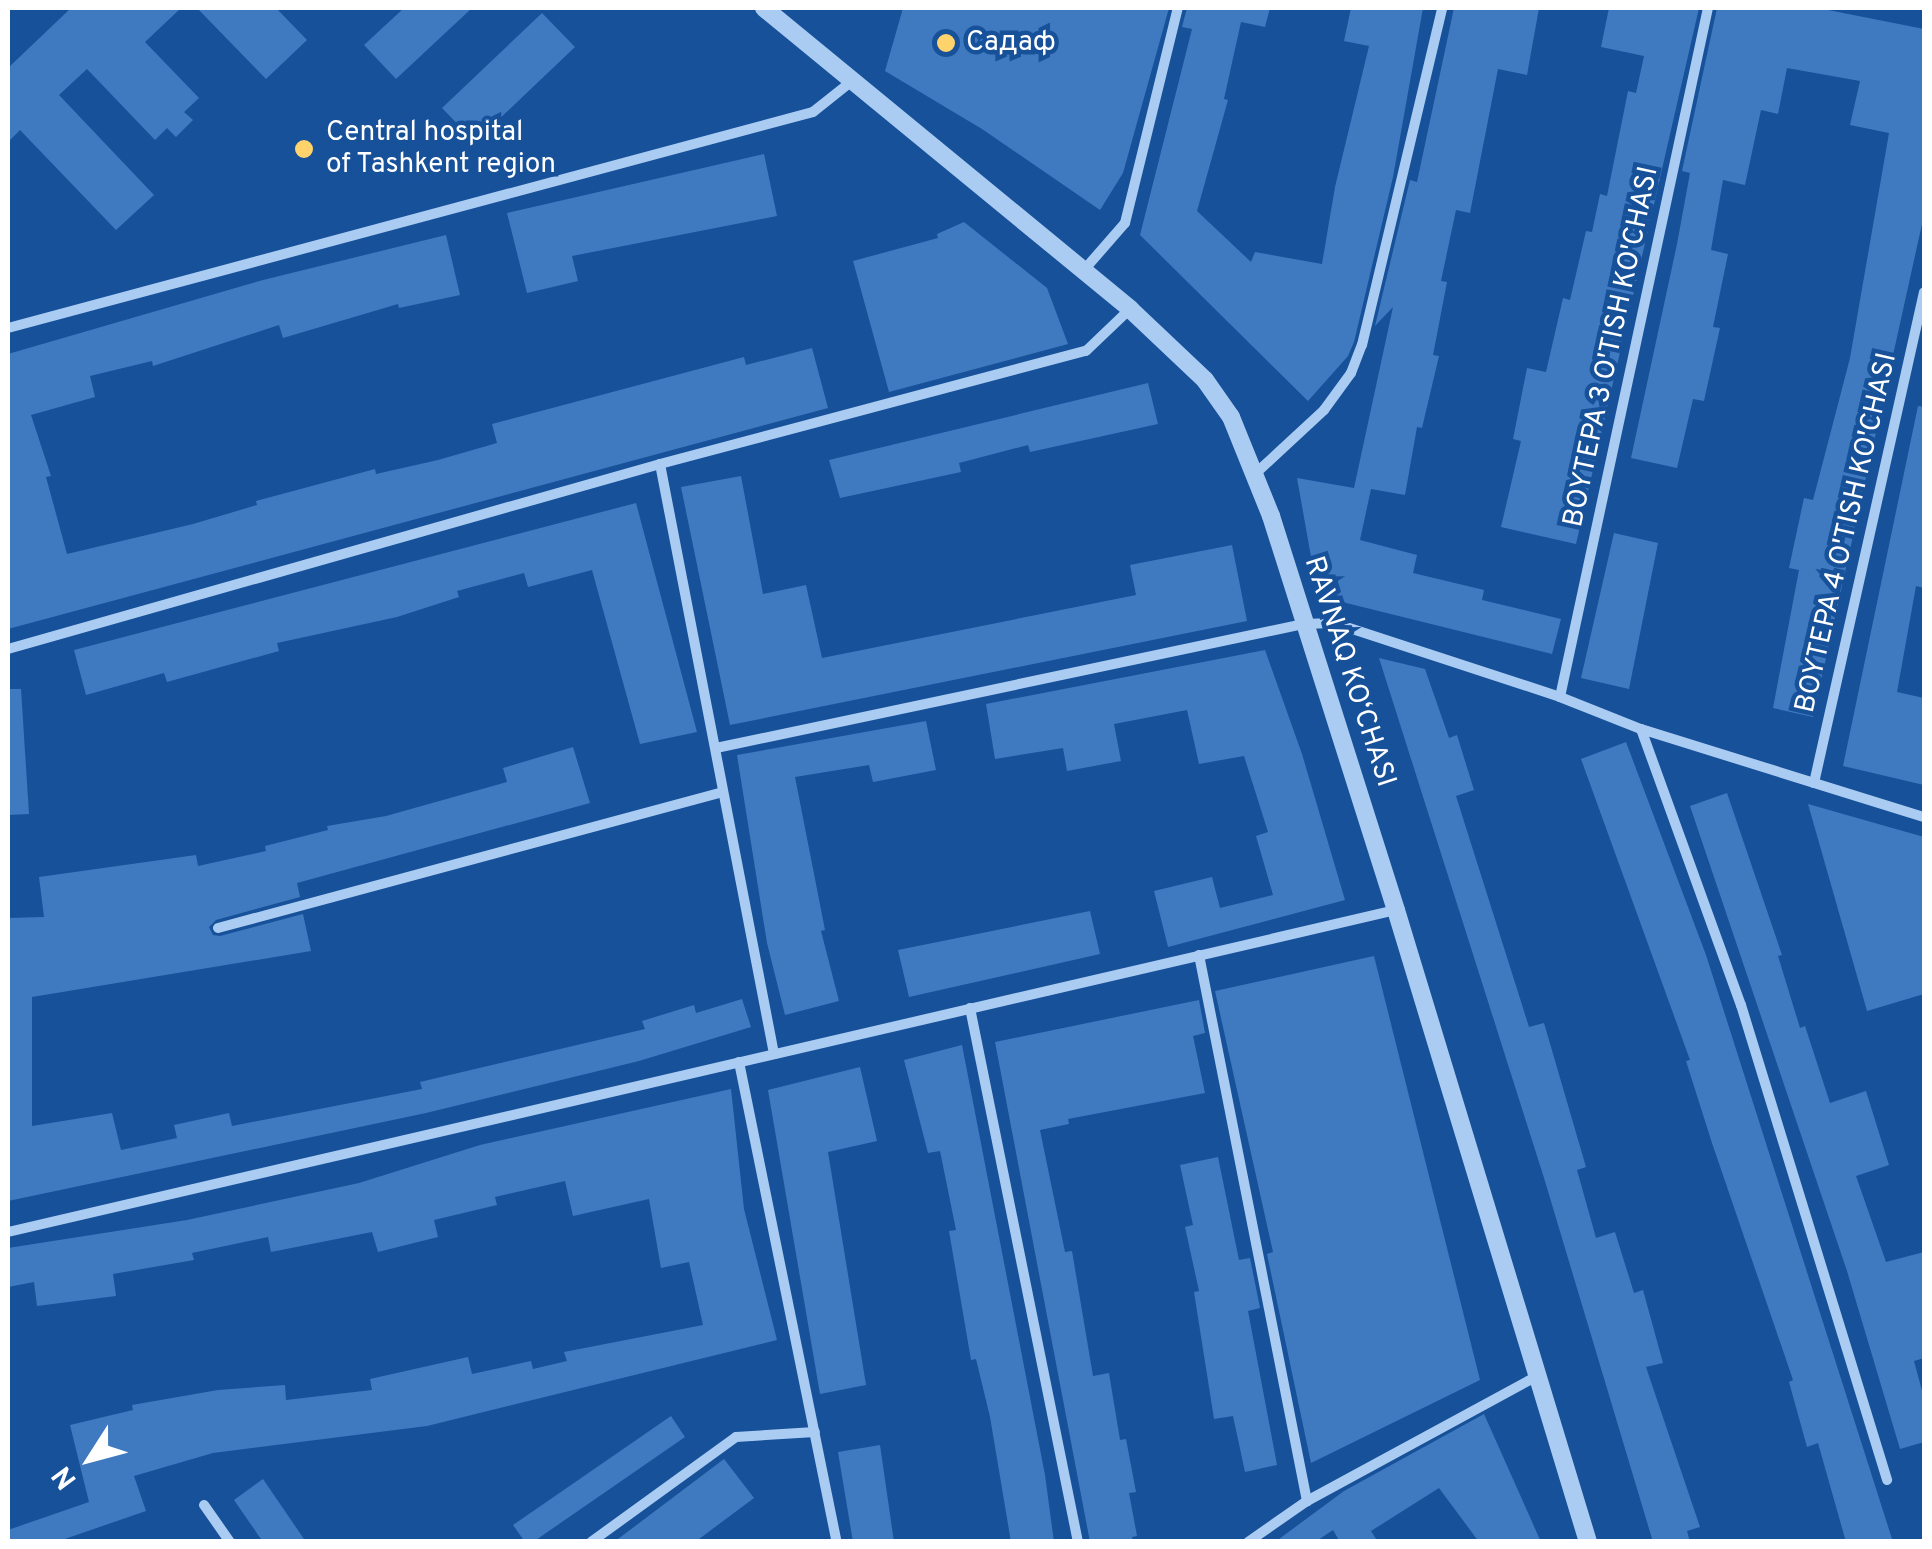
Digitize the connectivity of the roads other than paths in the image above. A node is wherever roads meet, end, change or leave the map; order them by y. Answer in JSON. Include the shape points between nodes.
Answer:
{"nodes":[{"id":1,"x":764,"y":8,"type":"edge"},
{"id":2,"x":1178,"y":8,"type":"edge"},
{"id":3,"x":1442,"y":8,"type":"edge"},
{"id":4,"x":1708,"y":8,"type":"edge"},
{"id":5,"x":852,"y":81,"type":"junction"},
{"id":6,"x":1084,"y":270,"type":"junction"},
{"id":7,"x":1924,"y":292,"type":"edge"},
{"id":8,"x":1130,"y":309,"type":"junction"},
{"id":9,"x":8,"y":328,"type":"edge"},
{"id":10,"x":660,"y":464,"type":"junction"},
{"id":11,"x":1254,"y":474,"type":"junction"},
{"id":12,"x":1304,"y":624,"type":"junction"},
{"id":13,"x":8,"y":649,"type":"edge"},
{"id":14,"x":1560,"y":696,"type":"junction"},
{"id":15,"x":1641,"y":729,"type":"junction"},
{"id":16,"x":716,"y":748,"type":"junction"},
{"id":17,"x":1814,"y":783,"type":"junction"},
{"id":18,"x":724,"y":792,"type":"junction"},
{"id":19,"x":1924,"y":818,"type":"edge"},
{"id":20,"x":1396,"y":910,"type":"junction"},
{"id":21,"x":218,"y":928,"type":"dead end"},
{"id":22,"x":1199,"y":956,"type":"junction"},
{"id":23,"x":970,"y":1008,"type":"junction"},
{"id":24,"x":774,"y":1054,"type":"junction"},
{"id":25,"x":739,"y":1062,"type":"junction"},
{"id":26,"x":8,"y":1232,"type":"edge"},
{"id":27,"x":1537,"y":1376,"type":"junction"},
{"id":28,"x":815,"y":1432,"type":"junction"},
{"id":29,"x":1887,"y":1480,"type":"dead end"},
{"id":30,"x":1307,"y":1502,"type":"junction"},
{"id":31,"x":204,"y":1505,"type":"dead end"},
{"id":32,"x":230,"y":1542,"type":"edge"},
{"id":33,"x":591,"y":1542,"type":"edge"},
{"id":34,"x":837,"y":1542,"type":"edge"},
{"id":35,"x":1078,"y":1542,"type":"edge"},
{"id":36,"x":1248,"y":1542,"type":"edge"},
{"id":37,"x":1588,"y":1542,"type":"edge"}],
"edges":[{"from":1,"to":5,"type":"street","name":"RAVNAQ KO‘CHASI"},
{"from":2,"to":6,"type":"street","via":[[1125,223]]},
{"from":3,"to":11,"type":"street","via":[[1357,359],[1324,410]]},
{"from":4,"to":14,"type":"street","name":"BOYTEPA 3 O'TISH KO'CHASI"},
{"from":5,"to":6,"type":"street","name":"RAVNAQ KO‘CHASI"},
{"from":5,"to":9,"type":"street","via":[[814,112]]},
{"from":6,"to":8,"type":"street","name":"RAVNAQ KO‘CHASI"},
{"from":7,"to":17,"type":"street","name":"BOYTEPA 4 O'TISH KO'CHASI"},
{"from":8,"to":10,"type":"street","via":[[1086,350]]},
{"from":8,"to":11,"type":"street","name":"RAVNAQ KO‘CHASI","via":[[1205,380],[1231,417]]},
{"from":10,"to":13,"type":"street"},
{"from":10,"to":16,"type":"street"},
{"from":11,"to":12,"type":"street","name":"RAVNAQ KO‘CHASI"},
{"from":12,"to":14,"type":"street","via":[[1334,622]]},
{"from":12,"to":16,"type":"street"},
{"from":12,"to":20,"type":"street","name":"RAVNAQ KO‘CHASI"},
{"from":14,"to":15,"type":"street"},
{"from":15,"to":17,"type":"street"},
{"from":15,"to":29,"type":"street","via":[[1741,1005]]},
{"from":16,"to":18,"type":"street"},
{"from":17,"to":19,"type":"street"},
{"from":18,"to":21,"type":"street"},
{"from":18,"to":24,"type":"street"},
{"from":20,"to":22,"type":"street"},
{"from":20,"to":27,"type":"street","name":"RAVNAQ KO‘CHASI"},
{"from":22,"to":23,"type":"street"},
{"from":22,"to":30,"type":"street"},
{"from":23,"to":24,"type":"street"},
{"from":23,"to":35,"type":"street"},
{"from":24,"to":25,"type":"street"},
{"from":25,"to":26,"type":"street"},
{"from":25,"to":28,"type":"street"},
{"from":27,"to":30,"type":"street"},
{"from":27,"to":37,"type":"street","name":"RAVNAQ KO‘CHASI"},
{"from":28,"to":33,"type":"street","via":[[736,1437]]},
{"from":28,"to":34,"type":"street"},
{"from":30,"to":36,"type":"street"},
{"from":31,"to":32,"type":"street"}]}
